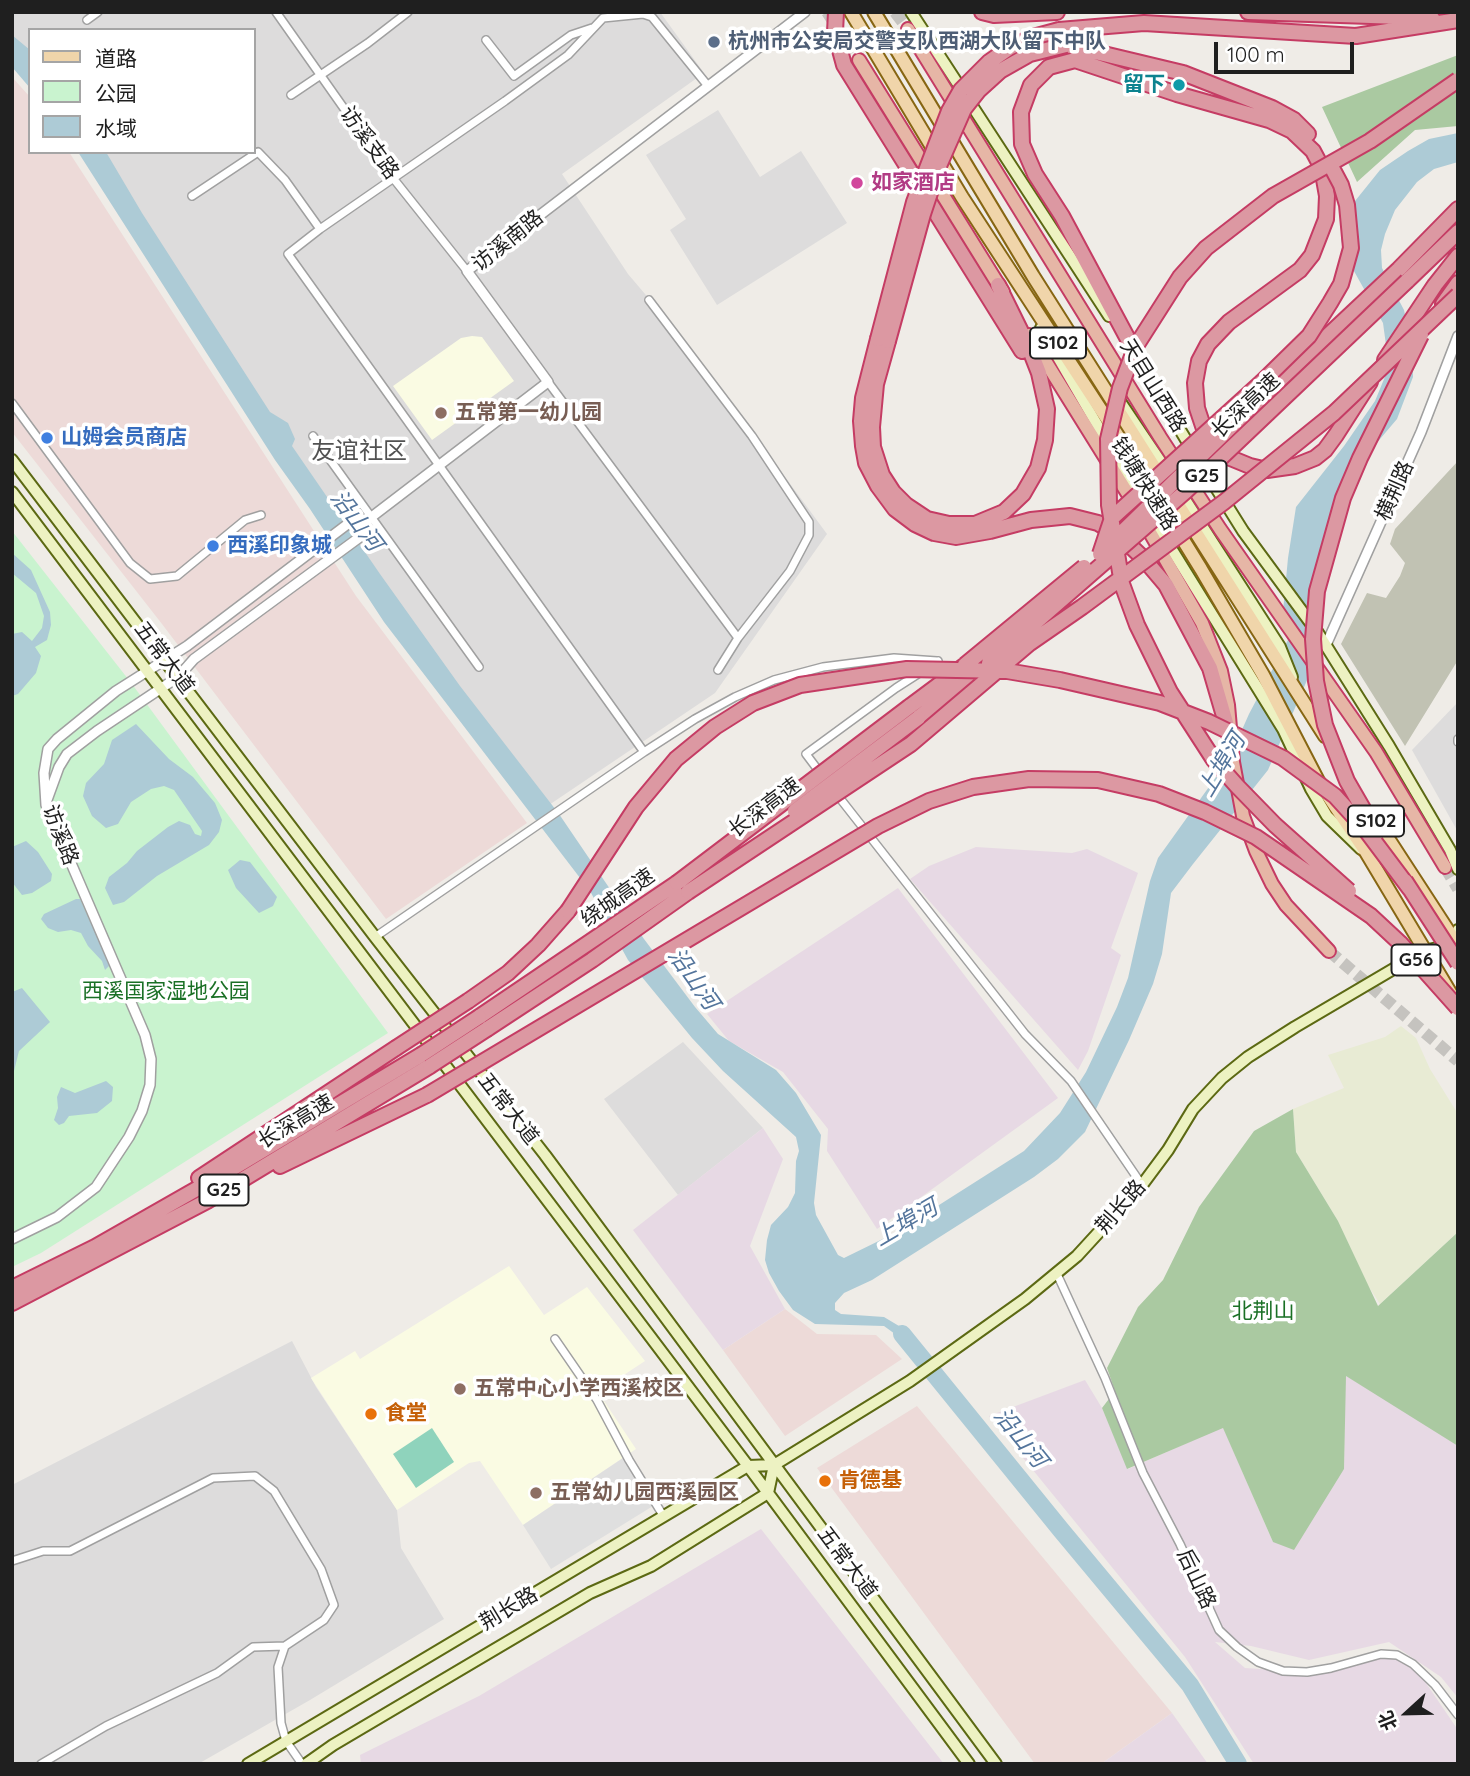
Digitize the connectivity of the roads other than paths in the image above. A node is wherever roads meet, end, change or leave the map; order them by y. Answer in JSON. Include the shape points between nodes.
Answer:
{"nodes":[{"id":1,"x":98,"y":12,"type":"edge"},
{"id":2,"x":276,"y":12,"type":"edge"},
{"id":3,"x":408,"y":12,"type":"edge"},
{"id":4,"x":805,"y":12,"type":"edge"},
{"id":5,"x":836,"y":12,"type":"edge"},
{"id":6,"x":851,"y":12,"type":"edge"},
{"id":7,"x":874,"y":12,"type":"edge"},
{"id":8,"x":911,"y":12,"type":"edge"},
{"id":9,"x":982,"y":12,"type":"edge"},
{"id":10,"x":1057,"y":12,"type":"edge"},
{"id":11,"x":1248,"y":12,"type":"edge"},
{"id":12,"x":1374,"y":14,"type":"edge"},
{"id":13,"x":601,"y":15,"type":"edge"},
{"id":14,"x":1458,"y":19,"type":"edge"},
{"id":15,"x":87,"y":20,"type":"dead end"},
{"id":16,"x":593,"y":28,"type":"junction"},
{"id":17,"x":908,"y":29,"type":"tunnel mouth"},
{"id":18,"x":485,"y":40,"type":"dead end"},
{"id":19,"x":859,"y":60,"type":"tunnel mouth"},
{"id":20,"x":321,"y":75,"type":"junction"},
{"id":21,"x":1458,"y":80,"type":"edge"},
{"id":22,"x":708,"y":86,"type":"junction"},
{"id":23,"x":291,"y":95,"type":"dead end"},
{"id":24,"x":256,"y":153,"type":"edge"},
{"id":25,"x":255,"y":154,"type":"edge"},
{"id":26,"x":393,"y":177,"type":"junction"},
{"id":27,"x":192,"y":196,"type":"dead end"},
{"id":28,"x":1458,"y":209,"type":"edge"},
{"id":29,"x":320,"y":229,"type":"junction"},
{"id":30,"x":1458,"y":232,"type":"edge"},
{"id":31,"x":1458,"y":256,"type":"edge"},
{"id":32,"x":467,"y":271,"type":"junction"},
{"id":33,"x":1403,"y":275,"type":"junction"},
{"id":34,"x":1458,"y":283,"type":"edge"},
{"id":35,"x":998,"y":285,"type":"junction"},
{"id":36,"x":1458,"y":295,"type":"edge"},
{"id":37,"x":649,"y":300,"type":"dead end"},
{"id":38,"x":1458,"y":335,"type":"edge"},
{"id":39,"x":883,"y":340,"type":"junction"},
{"id":40,"x":548,"y":382,"type":"junction"},
{"id":41,"x":1152,"y":384,"type":"junction"},
{"id":42,"x":12,"y":403,"type":"edge"},
{"id":43,"x":1047,"y":409,"type":"junction"},
{"id":44,"x":313,"y":436,"type":"dead end"},
{"id":45,"x":12,"y":460,"type":"edge"},
{"id":46,"x":440,"y":465,"type":"junction"},
{"id":47,"x":12,"y":492,"type":"edge"},
{"id":48,"x":261,"y":515,"type":"dead end"},
{"id":49,"x":368,"y":520,"type":"junction"},
{"id":50,"x":1100,"y":554,"type":"junction"},
{"id":51,"x":738,"y":638,"type":"junction"},
{"id":52,"x":1326,"y":645,"type":"junction"},
{"id":53,"x":167,"y":660,"type":"junction"},
{"id":54,"x":479,"y":667,"type":"dead end"},
{"id":55,"x":718,"y":670,"type":"dead end"},
{"id":56,"x":147,"y":672,"type":"junction"},
{"id":57,"x":178,"y":677,"type":"junction"},
{"id":58,"x":159,"y":689,"type":"junction"},
{"id":59,"x":914,"y":712,"type":"junction"},
{"id":60,"x":1231,"y":740,"type":"junction"},
{"id":61,"x":644,"y":751,"type":"junction"},
{"id":62,"x":46,"y":805,"type":"junction"},
{"id":63,"x":1452,"y":868,"type":"edge"},
{"id":64,"x":682,"y":887,"type":"junction"},
{"id":65,"x":1410,"y":889,"type":"junction"},
{"id":66,"x":1371,"y":916,"type":"junction"},
{"id":67,"x":1458,"y":930,"type":"edge"},
{"id":68,"x":375,"y":937,"type":"junction"},
{"id":69,"x":1457,"y":944,"type":"edge"},
{"id":70,"x":584,"y":947,"type":"joint"},
{"id":71,"x":1329,"y":951,"type":"tunnel mouth"},
{"id":72,"x":1424,"y":951,"type":"junction"},
{"id":73,"x":1458,"y":963,"type":"edge"},
{"id":74,"x":1458,"y":1007,"type":"edge"},
{"id":75,"x":483,"y":1023,"type":"junction"},
{"id":76,"x":425,"y":1060,"type":"junction"},
{"id":77,"x":1142,"y":1185,"type":"junction"},
{"id":78,"x":207,"y":1201,"type":"junction"},
{"id":79,"x":12,"y":1239,"type":"edge"},
{"id":80,"x":94,"y":1247,"type":"junction"},
{"id":81,"x":1057,"y":1274,"type":"junction"},
{"id":82,"x":12,"y":1288,"type":"edge"},
{"id":83,"x":12,"y":1303,"type":"edge"},
{"id":84,"x":555,"y":1339,"type":"dead end"},
{"id":85,"x":774,"y":1465,"type":"junction"},
{"id":86,"x":748,"y":1466,"type":"junction"},
{"id":87,"x":768,"y":1493,"type":"junction"},
{"id":88,"x":664,"y":1517,"type":"junction"},
{"id":89,"x":12,"y":1561,"type":"edge"},
{"id":90,"x":285,"y":1646,"type":"junction"},
{"id":91,"x":1458,"y":1715,"type":"edge"},
{"id":92,"x":286,"y":1741,"type":"junction"},
{"id":93,"x":41,"y":1764,"type":"edge"},
{"id":94,"x":248,"y":1764,"type":"edge"},
{"id":95,"x":304,"y":1764,"type":"edge"},
{"id":96,"x":969,"y":1764,"type":"edge"},
{"id":97,"x":996,"y":1764,"type":"edge"}],
"edges":[{"from":1,"to":15,"type":"street"},
{"from":2,"to":20,"type":"street","name":"访溪支路"},
{"from":3,"to":20,"type":"street"},
{"from":4,"to":22,"type":"street","name":"访溪南路"},
{"from":5,"to":43,"type":"highway","via":[[835,32],[844,65],[1014,337]]},
{"from":6,"to":72,"type":"main road","number":"S102","via":[[962,197],[1135,462],[1287,729]]},
{"from":7,"to":69,"type":"main road","name":"天目山西路","number":"S102","via":[[1196,537],[1278,653],[1401,862]]},
{"from":8,"to":41,"type":"main road","name":"天目山西路"},
{"from":9,"to":10,"type":"highway"},
{"from":11,"to":12,"type":"highway"},
{"from":12,"to":14,"type":"highway"},
{"from":13,"to":16,"type":"street"},
{"from":13,"to":22,"type":"street","via":[[652,18]]},
{"from":14,"to":39,"type":"highway","bridge":true,"via":[[1356,36],[1144,23],[1059,30],[1033,37],[989,62],[961,90],[949,111],[914,202]]},
{"from":16,"to":18,"type":"street","via":[[570,35],[514,76]]},
{"from":16,"to":26,"type":"street","via":[[568,55]]},
{"from":17,"to":63,"type":"highway","name":"钱塘快速路","via":[[1160,437]]},
{"from":19,"to":35,"type":"highway","name":"钱塘快速路"},
{"from":20,"to":23,"type":"street"},
{"from":20,"to":26,"type":"street","name":"访溪支路"},
{"from":21,"to":66,"type":"highway","bridge":true,"via":[[1370,141],[1273,196],[1206,248],[1180,277],[1136,346],[1108,439],[1109,505],[1122,584],[1170,692],[1214,760],[1237,786]]},
{"from":22,"to":32,"type":"street","name":"访溪南路"},
{"from":24,"to":29,"type":"street","via":[[285,180]]},
{"from":25,"to":27,"type":"street"},
{"from":26,"to":29,"type":"street"},
{"from":26,"to":32,"type":"street","name":"访溪支路"},
{"from":28,"to":33,"type":"highway","name":"长深高速","number":"G25"},
{"from":29,"to":46,"type":"street","via":[[288,254]]},
{"from":30,"to":33,"type":"highway","name":"长深高速","number":"G25"},
{"from":31,"to":41,"type":"highway","bridge":true,"via":[[1325,450],[1295,466],[1267,470],[1228,457],[1203,426],[1197,408],[1199,361],[1229,322],[1300,270],[1312,255],[1326,219],[1322,168],[1313,151],[1292,131],[1269,120],[1076,60],[1049,67],[1031,85],[1021,112],[1022,144]]},
{"from":32,"to":40,"type":"street","name":"访溪南路"},
{"from":33,"to":50,"type":"highway","name":"长深高速","number":"G25","bridge":true},
{"from":33,"to":59,"type":"highway","name":"长深高速","number":"G25","bridge":true,"via":[[1186,491],[989,663]]},
{"from":34,"to":65,"type":"highway","bridge":true,"via":[[1421,334],[1343,498],[1318,592],[1312,639],[1315,681],[1329,736],[1347,781]]},
{"from":35,"to":43,"type":"highway","via":[[1030,350]]},
{"from":35,"to":60,"type":"highway","name":"钱塘快速路","via":[[1202,623],[1221,671]]},
{"from":36,"to":64,"type":"highway","bridge":true,"via":[[1334,413],[1224,502],[1030,643],[911,744]]},
{"from":37,"to":51,"type":"street","via":[[752,436],[809,522],[810,535],[789,571]]},
{"from":38,"to":52,"type":"street","name":"横荆路","via":[[1421,432]]},
{"from":39,"to":43,"type":"highway","via":[[872,407],[873,447],[892,492],[927,519],[975,524],[1004,512],[1023,494],[1038,468]]},
{"from":39,"to":50,"type":"highway","bridge":true,"via":[[939,166],[964,109],[1000,71],[1030,54],[1066,45],[1183,73],[1294,120],[1319,145],[1347,205],[1350,248],[1341,284],[1309,335],[1112,518]]},
{"from":39,"to":60,"type":"highway","via":[[869,369],[861,421],[866,463],[895,509],[934,533],[956,537],[1070,516],[1098,523],[1121,537],[1166,585],[1191,631],[1210,668]]},
{"from":40,"to":46,"type":"street"},
{"from":40,"to":51,"type":"street"},
{"from":41,"to":52,"type":"main road","name":"天目山西路","via":[[1243,531]]},
{"from":42,"to":48,"type":"street","via":[[130,563],[150,579],[177,576],[245,520]]},
{"from":44,"to":49,"type":"street"},
{"from":45,"to":53,"type":"main road","name":"五常大道"},
{"from":46,"to":49,"type":"street"},
{"from":46,"to":61,"type":"street"},
{"from":47,"to":56,"type":"main road","name":"五常大道"},
{"from":49,"to":53,"type":"street","name":"访溪路","via":[[353,520]]},
{"from":49,"to":54,"type":"street"},
{"from":49,"to":57,"type":"street","via":[[364,534],[194,659]]},
{"from":50,"to":59,"type":"highway","name":"长深高速","number":"G25","bridge":true},
{"from":51,"to":55,"type":"street"},
{"from":52,"to":63,"type":"main road","name":"天目山西路","via":[[1450,850]]},
{"from":53,"to":56,"type":"street","name":"访溪路"},
{"from":53,"to":57,"type":"main road","name":"五常大道"},
{"from":56,"to":58,"type":"main road","name":"五常大道"},
{"from":56,"to":62,"type":"street","name":"访溪路","via":[[116,691],[48,749]]},
{"from":57,"to":58,"type":"street"},
{"from":57,"to":68,"type":"main road","name":"五常大道"},
{"from":58,"to":62,"type":"street","via":[[67,754]]},
{"from":58,"to":86,"type":"main road","name":"五常大道"},
{"from":59,"to":64,"type":"highway","name":"长深高速","number":"G25","bridge":true},
{"from":60,"to":71,"type":"highway","name":"钱塘快速路","bridge":true,"via":[[1243,816],[1256,851],[1286,905]]},
{"from":61,"to":68,"type":"street"},
{"from":61,"to":77,"type":"street","via":[[695,719],[774,680],[823,667],[894,658],[938,661],[806,754],[1025,1034],[1071,1081]]},
{"from":62,"to":79,"type":"street","name":"访溪路","via":[[145,1035],[150,1085],[129,1137],[96,1187],[57,1217]]},
{"from":64,"to":70,"type":"highway","name":"绕城高速","number":"G25"},
{"from":64,"to":75,"type":"highway","name":"长深高速","number":"G25","via":[[592,960]]},
{"from":65,"to":73,"type":"highway","number":"G56","bridge":true},
{"from":65,"to":80,"type":"highway","bridge":true,"via":[[1335,796],[1283,758],[1160,703],[1007,671],[907,669],[800,685],[753,704],[715,727],[676,760],[636,807],[568,911],[508,973]]},
{"from":66,"to":74,"type":"highway","number":"G56","bridge":true},
{"from":66,"to":78,"type":"highway","bridge":true,"via":[[1255,837],[1159,794],[1098,780],[1029,779],[972,787],[867,832],[427,1095]]},
{"from":67,"to":69,"type":"main road"},
{"from":68,"to":85,"type":"main road","name":"五常大道","via":[[545,1155]]},
{"from":69,"to":72,"type":"main road","name":"荆长路"},
{"from":70,"to":75,"type":"highway","name":"长深高速","number":"G25"},
{"from":72,"to":74,"type":"main road","number":"S102"},
{"from":72,"to":77,"type":"main road","name":"荆长路","via":[[1248,1057],[1222,1078],[1193,1109]]},
{"from":75,"to":76,"type":"highway","name":"长深高速","number":"G25","bridge":true},
{"from":76,"to":78,"type":"highway","name":"长深高速","number":"G25"},
{"from":76,"to":80,"type":"highway","name":"长深高速","number":"G25"},
{"from":77,"to":81,"type":"main road","name":"荆长路"},
{"from":78,"to":83,"type":"highway","name":"长深高速","number":"G25"},
{"from":80,"to":82,"type":"highway","name":"长深高速","number":"G25"},
{"from":81,"to":85,"type":"main road","name":"荆长路","via":[[910,1381]]},
{"from":81,"to":91,"type":"street","name":"后山路","via":[[1143,1473],[1219,1630],[1258,1662],[1283,1671],[1307,1672],[1381,1654],[1397,1655],[1435,1685]]},
{"from":84,"to":88,"type":"street","via":[[597,1400]]},
{"from":85,"to":86,"type":"main road","name":"荆长路"},
{"from":85,"to":87,"type":"main road"},
{"from":85,"to":97,"type":"main road","name":"五常大道"},
{"from":86,"to":87,"type":"main road","name":"五常大道"},
{"from":86,"to":88,"type":"main road","name":"荆长路"},
{"from":87,"to":95,"type":"main road","name":"荆长路","via":[[652,1566],[590,1593]]},
{"from":87,"to":96,"type":"main road","name":"五常大道"},
{"from":88,"to":92,"type":"main road","name":"荆长路"},
{"from":89,"to":90,"type":"street","via":[[43,1551],[70,1551],[213,1478],[255,1476],[274,1491],[321,1569],[334,1605],[324,1620]]},
{"from":90,"to":92,"type":"street","via":[[278,1667],[278,1700]]},
{"from":90,"to":93,"type":"street","via":[[253,1647],[217,1672]]},
{"from":92,"to":94,"type":"main road","name":"荆长路"},
{"from":92,"to":95,"type":"street"}]}
